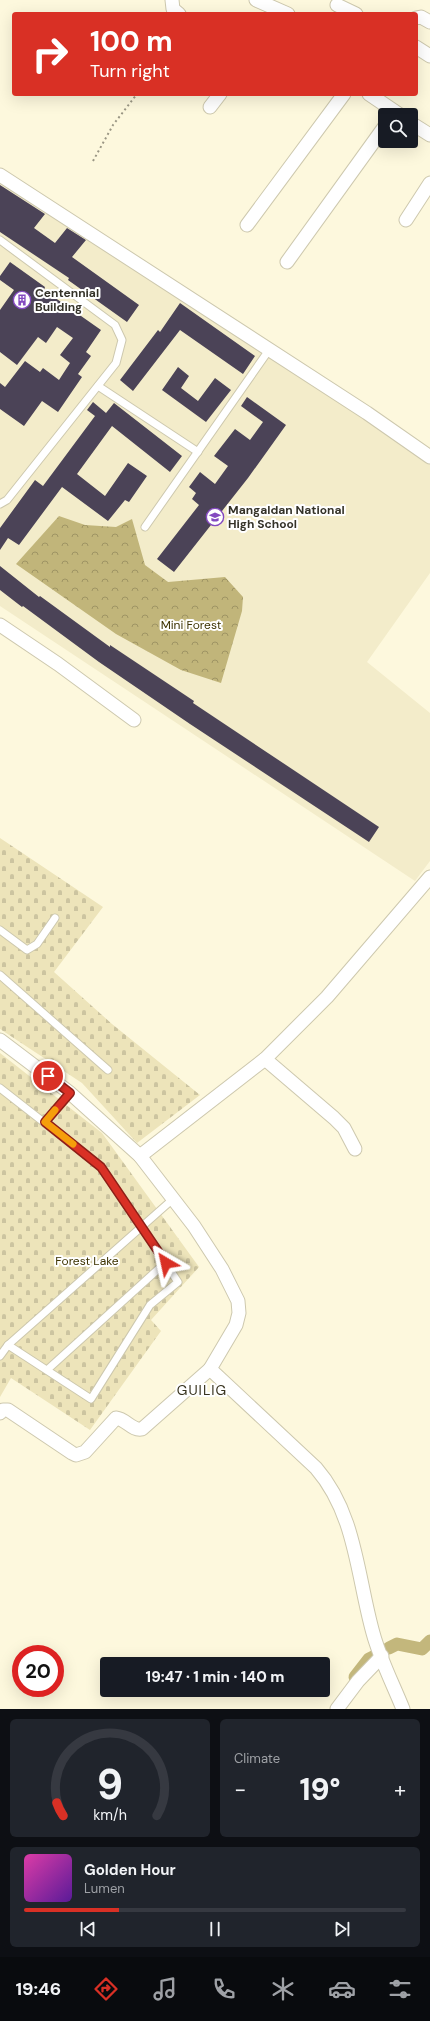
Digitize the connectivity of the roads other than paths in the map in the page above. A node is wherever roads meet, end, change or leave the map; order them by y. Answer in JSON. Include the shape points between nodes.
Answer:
{"nodes":[{"id":1,"x":172,"y":0,"type":"edge"},
{"id":2,"x":256,"y":0,"type":"edge"},
{"id":3,"x":336,"y":8,"type":"edge"},
{"id":4,"x":177,"y":12,"type":"edge"},
{"id":5,"x":283,"y":12,"type":"edge"},
{"id":6,"x":349,"y":12,"type":"edge"},
{"id":7,"x":418,"y":18,"type":"edge"},
{"id":8,"x":430,"y":22,"type":"edge"},
{"id":9,"x":418,"y":48,"type":"edge"},
{"id":10,"x":430,"y":56,"type":"edge"},
{"id":11,"x":218,"y":96,"type":"edge"},
{"id":12,"x":343,"y":96,"type":"edge"},
{"id":13,"x":372,"y":96,"type":"edge"},
{"id":14,"x":210,"y":107,"type":"dead end"},
{"id":15,"x":388,"y":108,"type":"edge"},
{"id":16,"x":418,"y":127,"type":"edge"},
{"id":17,"x":430,"y":135,"type":"edge"},
{"id":18,"x":378,"y":136,"type":"edge"},
{"id":19,"x":0,"y":175,"type":"edge"},
{"id":20,"x":430,"y":183,"type":"edge"},
{"id":21,"x":406,"y":220,"type":"dead end"},
{"id":22,"x":247,"y":225,"type":"dead end"},
{"id":23,"x":0,"y":240,"type":"edge"},
{"id":24,"x":287,"y":262,"type":"dead end"},
{"id":25,"x":269,"y":350,"type":"junction"},
{"id":26,"x":98,"y":386,"type":"junction"},
{"id":27,"x":198,"y":452,"type":"junction"},
{"id":28,"x":430,"y":457,"type":"edge"},
{"id":29,"x":0,"y":504,"type":"edge"},
{"id":30,"x":145,"y":527,"type":"dead end"},
{"id":31,"x":0,"y":625,"type":"edge"},
{"id":32,"x":134,"y":720,"type":"dead end"},
{"id":33,"x":430,"y":877,"type":"edge"},
{"id":34,"x":55,"y":918,"type":"dead end"},
{"id":35,"x":1,"y":934,"type":"edge"},
{"id":36,"x":0,"y":975,"type":"edge"},
{"id":37,"x":0,"y":1040,"type":"edge"},
{"id":38,"x":265,"y":1059,"type":"junction"},
{"id":39,"x":108,"y":1070,"type":"dead end"},
{"id":40,"x":0,"y":1088,"type":"edge"},
{"id":41,"x":70,"y":1093,"type":"junction"},
{"id":42,"x":45,"y":1122,"type":"junction"},
{"id":43,"x":355,"y":1149,"type":"dead end"},
{"id":44,"x":140,"y":1156,"type":"junction"},
{"id":45,"x":173,"y":1198,"type":"junction"},
{"id":46,"x":140,"y":1226,"type":"junction"},
{"id":47,"x":166,"y":1263,"type":"junction"},
{"id":48,"x":8,"y":1345,"type":"junction"},
{"id":49,"x":0,"y":1356,"type":"edge"},
{"id":50,"x":210,"y":1369,"type":"junction"},
{"id":51,"x":47,"y":1370,"type":"junction"},
{"id":52,"x":0,"y":1413,"type":"edge"},
{"id":53,"x":382,"y":1656,"type":"junction"},
{"id":54,"x":337,"y":1709,"type":"edge"},
{"id":55,"x":403,"y":1709,"type":"edge"}],
"edges":[{"from":1,"to":4,"type":"street","via":[[173,9]]},
{"from":2,"to":5,"type":"street"},
{"from":3,"to":6,"type":"street"},
{"from":7,"to":8,"type":"street"},
{"from":9,"to":10,"type":"street"},
{"from":11,"to":14,"type":"street"},
{"from":12,"to":22,"type":"street"},
{"from":13,"to":15,"type":"street"},
{"from":16,"to":17,"type":"street"},
{"from":18,"to":24,"type":"street"},
{"from":19,"to":25,"type":"street"},
{"from":20,"to":21,"type":"street"},
{"from":23,"to":26,"type":"lane","via":[[115,325],[122,340],[116,363]]},
{"from":25,"to":27,"type":"lane"},
{"from":25,"to":28,"type":"street"},
{"from":26,"to":27,"type":"lane"},
{"from":26,"to":29,"type":"lane","via":[[7,500]]},
{"from":27,"to":30,"type":"lane"},
{"from":31,"to":32,"type":"street"},
{"from":33,"to":38,"type":"street","via":[[327,997]]},
{"from":34,"to":35,"type":"lane","via":[[37,944],[27,950]]},
{"from":36,"to":39,"type":"lane"},
{"from":37,"to":41,"type":"street"},
{"from":38,"to":43,"type":"street","via":[[334,1118],[344,1128]]},
{"from":38,"to":44,"type":"street"},
{"from":40,"to":42,"type":"lane"},
{"from":41,"to":42,"type":"lane"},
{"from":41,"to":44,"type":"street"},
{"from":42,"to":46,"type":"lane","via":[[101,1167]]},
{"from":44,"to":45,"type":"street"},
{"from":45,"to":46,"type":"lane"},
{"from":45,"to":50,"type":"street","via":[[222,1270],[238,1301],[236,1325]]},
{"from":46,"to":47,"type":"lane"},
{"from":46,"to":48,"type":"lane"},
{"from":47,"to":51,"type":"lane"},
{"from":47,"to":51,"type":"lane","via":[[178,1282],[150,1305],[92,1399]]},
{"from":48,"to":49,"type":"lane"},
{"from":48,"to":51,"type":"lane"},
{"from":50,"to":52,"type":"street","via":[[142,1429],[136,1429],[116,1418],[81,1454],[72,1453],[8,1410]]},
{"from":50,"to":53,"type":"street","via":[[328,1482],[349,1526],[373,1632]]},
{"from":53,"to":54,"type":"street"},
{"from":53,"to":55,"type":"street"}]}
